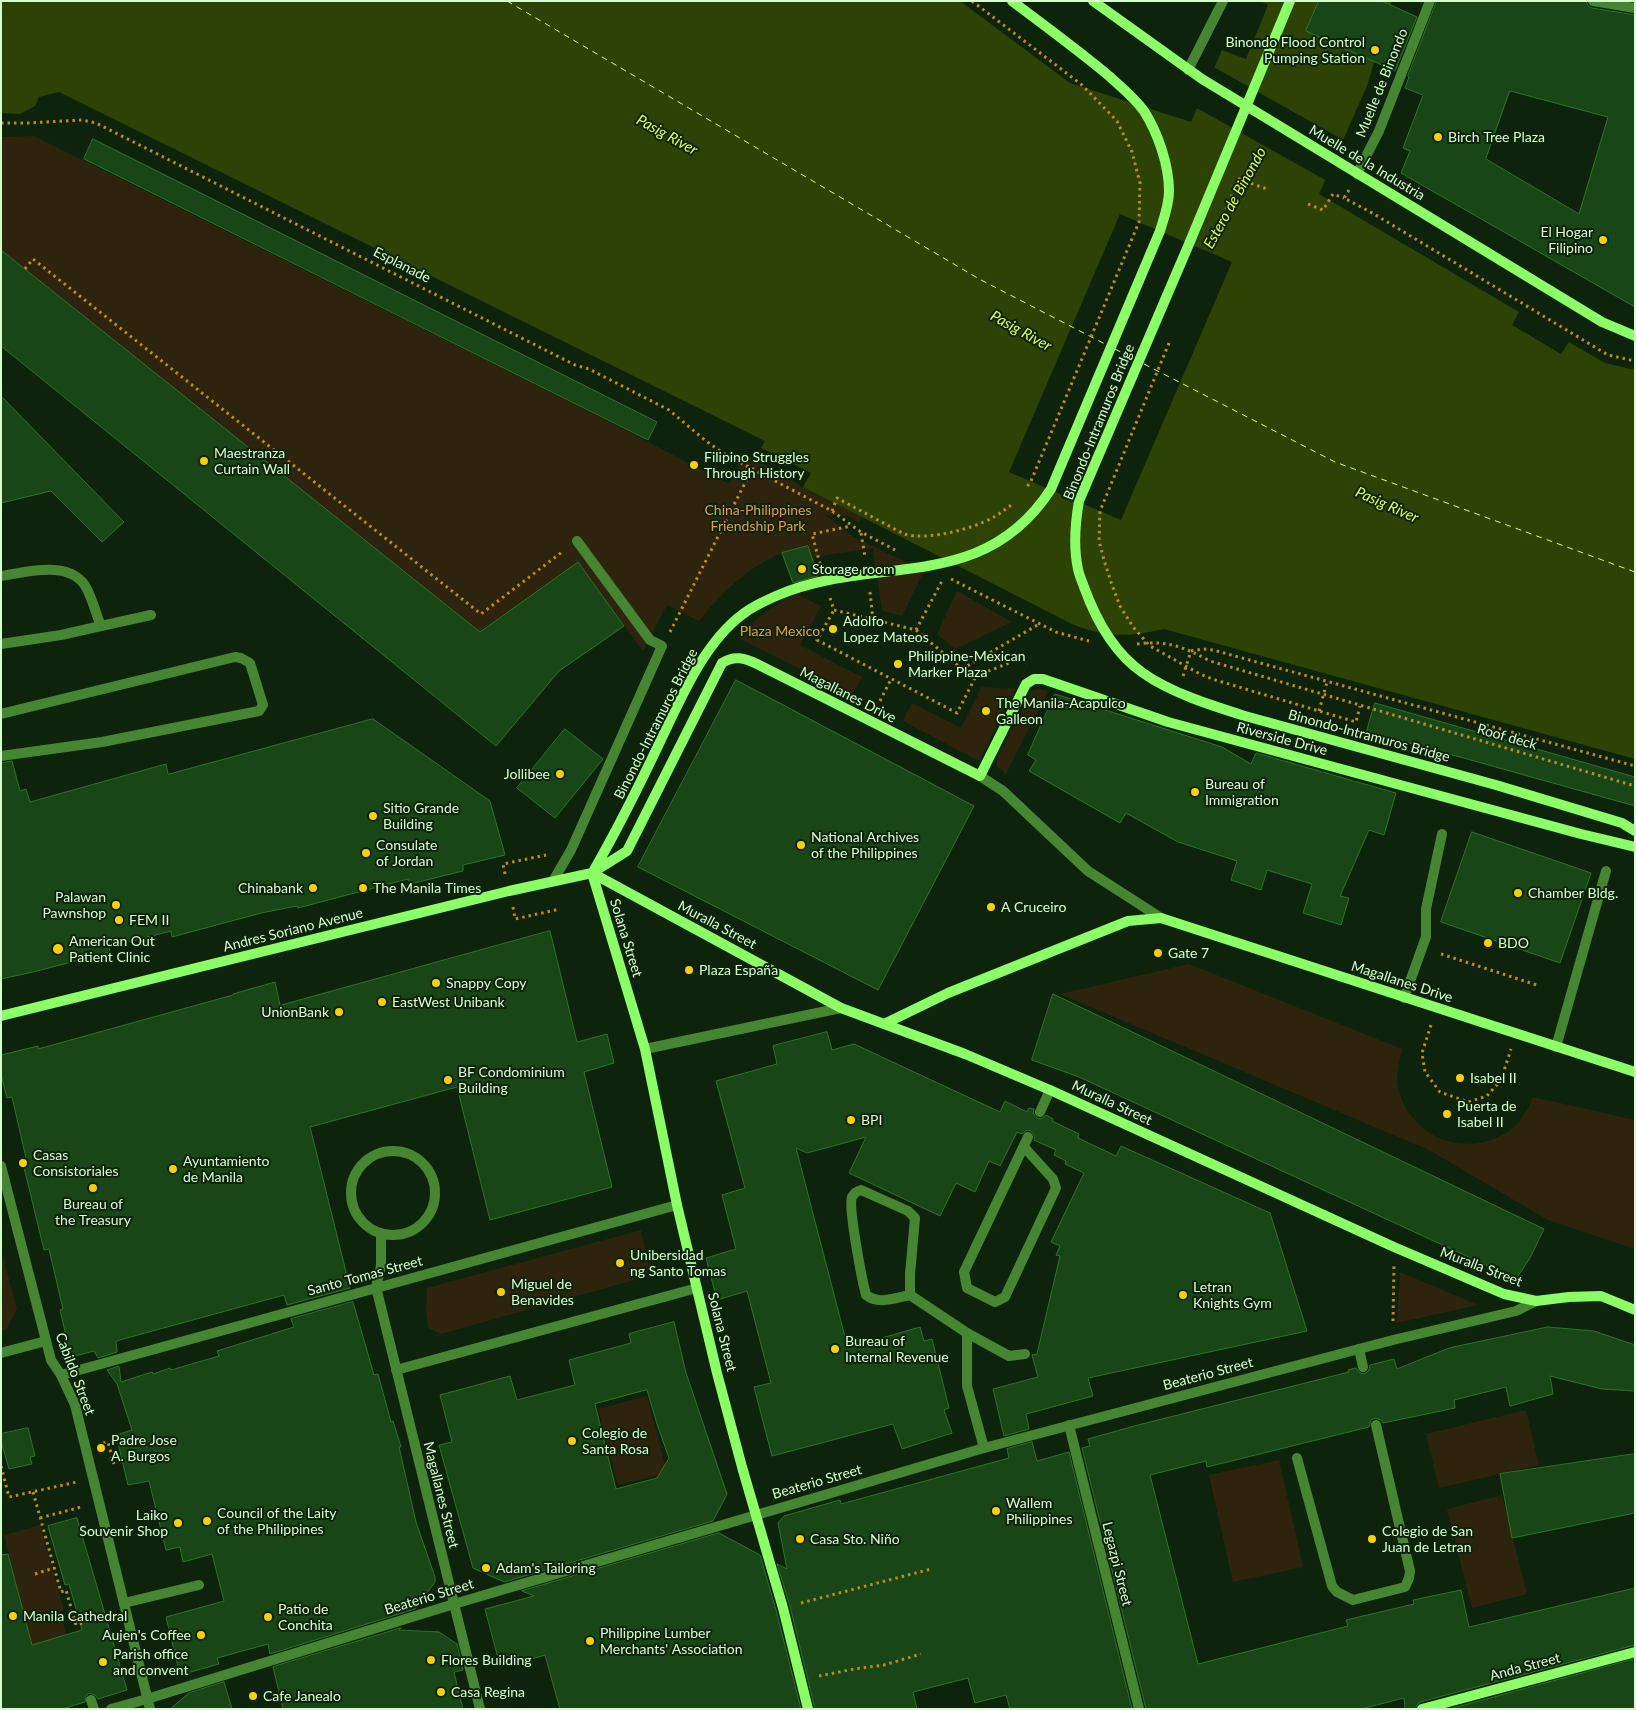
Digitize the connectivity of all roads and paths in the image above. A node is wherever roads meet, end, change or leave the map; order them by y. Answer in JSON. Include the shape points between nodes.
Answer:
{"nodes":[{"id":1,"x":972,"y":1,"type":"edge"},
{"id":2,"x":1012,"y":1,"type":"edge"},
{"id":3,"x":1093,"y":1,"type":"edge"},
{"id":4,"x":1223,"y":1,"type":"edge"},
{"id":5,"x":1290,"y":1,"type":"edge"},
{"id":6,"x":1430,"y":1,"type":"edge"},
{"id":7,"x":1593,"y":1,"type":"edge"},
{"id":8,"x":1635,"y":8,"type":"edge"},
{"id":9,"x":1188,"y":70,"type":"junction"},
{"id":10,"x":1,"y":123,"type":"edge"},
{"id":11,"x":1357,"y":174,"type":"junction"},
{"id":12,"x":1239,"y":179,"type":"dead end"},
{"id":13,"x":1267,"y":190,"type":"dead end"},
{"id":14,"x":1344,"y":198,"type":"junction"},
{"id":15,"x":1308,"y":204,"type":"dead end"},
{"id":16,"x":24,"y":270,"type":"dead end"},
{"id":17,"x":1635,"y":336,"type":"edge"},
{"id":18,"x":1170,"y":341,"type":"dead end"},
{"id":19,"x":1635,"y":361,"type":"edge"},
{"id":20,"x":752,"y":469,"type":"junction"},
{"id":21,"x":1024,"y":490,"type":"dead end"},
{"id":22,"x":1020,"y":496,"type":"dead end"},
{"id":23,"x":832,"y":511,"type":"junction"},
{"id":24,"x":851,"y":526,"type":"junction"},
{"id":25,"x":861,"y":532,"type":"dead end"},
{"id":26,"x":812,"y":534,"type":"dead end"},
{"id":27,"x":577,"y":541,"type":"joint"},
{"id":28,"x":1,"y":576,"type":"edge"},
{"id":29,"x":945,"y":576,"type":"dead end"},
{"id":30,"x":151,"y":615,"type":"dead end"},
{"id":31,"x":1040,"y":623,"type":"dead end"},
{"id":32,"x":101,"y":626,"type":"junction"},
{"id":33,"x":916,"y":630,"type":"junction"},
{"id":34,"x":1,"y":644,"type":"edge"},
{"id":35,"x":662,"y":646,"type":"junction"},
{"id":36,"x":1019,"y":659,"type":"dead end"},
{"id":37,"x":962,"y":669,"type":"junction"},
{"id":38,"x":976,"y":676,"type":"junction"},
{"id":39,"x":891,"y":679,"type":"junction"},
{"id":40,"x":1327,"y":682,"type":"junction"},
{"id":41,"x":880,"y":701,"type":"dead end"},
{"id":42,"x":1360,"y":706,"type":"junction"},
{"id":43,"x":1318,"y":711,"type":"junction"},
{"id":44,"x":1,"y":714,"type":"edge"},
{"id":45,"x":1,"y":756,"type":"edge"},
{"id":46,"x":1635,"y":766,"type":"edge"},
{"id":47,"x":980,"y":776,"type":"junction"},
{"id":48,"x":1635,"y":786,"type":"edge"},
{"id":49,"x":1635,"y":830,"type":"edge"},
{"id":50,"x":1442,"y":834,"type":"dead end"},
{"id":51,"x":1635,"y":847,"type":"edge"},
{"id":52,"x":1606,"y":871,"type":"dead end"},
{"id":53,"x":592,"y":873,"type":"junction"},
{"id":54,"x":553,"y":881,"type":"junction"},
{"id":55,"x":1161,"y":918,"type":"junction"},
{"id":56,"x":1441,"y":954,"type":"dead end"},
{"id":57,"x":1540,"y":986,"type":"dead end"},
{"id":58,"x":1404,"y":998,"type":"junction"},
{"id":59,"x":841,"y":1008,"type":"junction"},
{"id":60,"x":1436,"y":1008,"type":"junction"},
{"id":61,"x":1,"y":1016,"type":"edge"},
{"id":62,"x":884,"y":1024,"type":"junction"},
{"id":63,"x":1516,"y":1034,"type":"junction"},
{"id":64,"x":1556,"y":1047,"type":"junction"},
{"id":65,"x":645,"y":1049,"type":"junction"},
{"id":66,"x":1635,"y":1072,"type":"edge"},
{"id":67,"x":1050,"y":1090,"type":"junction"},
{"id":68,"x":1040,"y":1112,"type":"dead end"},
{"id":69,"x":1026,"y":1142,"type":"joint"},
{"id":70,"x":1,"y":1166,"type":"edge"},
{"id":71,"x":677,"y":1205,"type":"junction"},
{"id":72,"x":381,"y":1233,"type":"junction"},
{"id":73,"x":1394,"y":1247,"type":"junction"},
{"id":74,"x":376,"y":1287,"type":"junction"},
{"id":75,"x":697,"y":1288,"type":"junction"},
{"id":76,"x":910,"y":1295,"type":"junction"},
{"id":77,"x":1536,"y":1301,"type":"junction"},
{"id":78,"x":1635,"y":1310,"type":"edge"},
{"id":79,"x":967,"y":1333,"type":"junction"},
{"id":80,"x":1393,"y":1340,"type":"junction"},
{"id":81,"x":46,"y":1341,"type":"junction"},
{"id":82,"x":1359,"y":1348,"type":"junction"},
{"id":83,"x":1,"y":1353,"type":"edge"},
{"id":84,"x":1025,"y":1354,"type":"dead end"},
{"id":85,"x":1363,"y":1367,"type":"dead end"},
{"id":86,"x":396,"y":1370,"type":"junction"},
{"id":87,"x":61,"y":1375,"type":"junction"},
{"id":88,"x":1069,"y":1425,"type":"junction"},
{"id":89,"x":1376,"y":1425,"type":"dead end"},
{"id":90,"x":984,"y":1448,"type":"junction"},
{"id":91,"x":1297,"y":1458,"type":"dead end"},
{"id":92,"x":1,"y":1466,"type":"edge"},
{"id":93,"x":71,"y":1483,"type":"dead end"},
{"id":94,"x":33,"y":1492,"type":"junction"},
{"id":95,"x":79,"y":1508,"type":"dead end"},
{"id":96,"x":756,"y":1514,"type":"junction"},
{"id":97,"x":40,"y":1518,"type":"junction"},
{"id":98,"x":54,"y":1568,"type":"junction"},
{"id":99,"x":930,"y":1569,"type":"dead end"},
{"id":100,"x":35,"y":1574,"type":"dead end"},
{"id":101,"x":199,"y":1585,"type":"dead end"},
{"id":102,"x":124,"y":1603,"type":"junction"},
{"id":103,"x":454,"y":1604,"type":"junction"},
{"id":104,"x":783,"y":1608,"type":"junction"},
{"id":105,"x":106,"y":1616,"type":"dead end"},
{"id":106,"x":1635,"y":1652,"type":"edge"},
{"id":107,"x":921,"y":1654,"type":"dead end"},
{"id":108,"x":801,"y":1680,"type":"junction"},
{"id":109,"x":149,"y":1704,"type":"edge"},
{"id":110,"x":1450,"y":1705,"type":"edge"},
{"id":111,"x":111,"y":1709,"type":"edge"},
{"id":112,"x":480,"y":1709,"type":"edge"},
{"id":113,"x":808,"y":1709,"type":"edge"},
{"id":114,"x":1139,"y":1709,"type":"edge"},
{"id":115,"x":1422,"y":1709,"type":"edge"}],
"edges":[{"from":1,"to":21,"type":"path","via":[[1082,85],[1117,121],[1132,152],[1140,183],[1139,222]]},
{"from":2,"to":53,"type":"street","name":"Binondo-Intramuros Bridge","via":[[1130,94],[1156,135],[1170,191],[1160,232],[1051,490],[1023,525],[968,557],[927,567],[814,583],[785,592],[742,614],[717,640],[699,668],[618,829]]},
{"from":3,"to":9,"type":"street","name":"Muelle de la Industria"},
{"from":4,"to":9,"type":"street"},
{"from":5,"to":49,"type":"street","name":"Binondo-Intramuros Bridge","via":[[1079,501],[1074,530],[1078,570],[1092,607],[1104,631],[1123,656],[1144,674],[1206,704],[1496,785],[1622,823]]},
{"from":6,"to":11,"type":"street","name":"Muelle de Binondo","via":[[1379,131]]},
{"from":7,"to":8,"type":"street"},
{"from":9,"to":11,"type":"street","name":"Muelle de la Industria"},
{"from":10,"to":20,"type":"path","name":"Esplanade","via":[[82,120],[96,123],[669,410],[706,441]]},
{"from":11,"to":14,"type":"path"},
{"from":11,"to":17,"type":"street","name":"Muelle de la Industria","via":[[1602,322]]},
{"from":12,"to":13,"type":"path"},
{"from":14,"to":15,"type":"path","via":[[1333,194],[1324,210]]},
{"from":14,"to":19,"type":"path","via":[[1608,355]]},
{"from":16,"to":27,"type":"path","via":[[33,259],[481,614]]},
{"from":18,"to":43,"type":"path","via":[[1100,511],[1099,541],[1120,606],[1150,646],[1200,674]]},
{"from":20,"to":23,"type":"path","name":"Esplanade"},
{"from":20,"to":35,"type":"path"},
{"from":22,"to":23,"type":"path","via":[[994,517],[931,536],[904,534],[838,498]]},
{"from":23,"to":24,"type":"path","name":"Esplanade"},
{"from":24,"to":25,"type":"path","name":"Esplanade"},
{"from":24,"to":26,"type":"path"},
{"from":27,"to":35,"type":"street","via":[[650,640]]},
{"from":28,"to":32,"type":"street","via":[[54,570],[77,577],[86,588]]},
{"from":29,"to":33,"type":"path"},
{"from":30,"to":32,"type":"street"},
{"from":31,"to":37,"type":"path"},
{"from":32,"to":34,"type":"street"},
{"from":33,"to":37,"type":"path"},
{"from":33,"to":39,"type":"path","via":[[834,610],[817,640]]},
{"from":35,"to":54,"type":"street","via":[[571,850]]},
{"from":36,"to":38,"type":"path"},
{"from":37,"to":38,"type":"path"},
{"from":38,"to":39,"type":"path","via":[[957,713]]},
{"from":39,"to":41,"type":"path"},
{"from":40,"to":42,"type":"path","name":"Roof deck","via":[[1213,650],[1191,651],[1210,661]]},
{"from":40,"to":43,"type":"path"},
{"from":40,"to":46,"type":"path"},
{"from":42,"to":43,"type":"path","via":[[1356,722]]},
{"from":42,"to":48,"type":"path","name":"Roof deck"},
{"from":44,"to":45,"type":"street","via":[[235,657],[250,663],[263,705],[259,711],[102,742]]},
{"from":47,"to":51,"type":"street","name":"Riverside Drive","via":[[1026,684],[1034,679],[1043,679],[1168,722]]},
{"from":47,"to":53,"type":"street","name":"Magallanes Drive","via":[[749,660],[734,657],[722,663],[627,851]]},
{"from":47,"to":55,"type":"street","name":"Magallanes Drive","via":[[1010,797],[1088,871]]},
{"from":50,"to":58,"type":"street","via":[[1426,909],[1426,937]]},
{"from":52,"to":64,"type":"street"},
{"from":53,"to":54,"type":"street","name":"Andres Soriano Avenue"},
{"from":53,"to":59,"type":"street","name":"Muralla Street"},
{"from":53,"to":65,"type":"street","name":"Solana Street"},
{"from":54,"to":61,"type":"street","name":"Andres Soriano Avenue"},
{"from":55,"to":58,"type":"street","name":"Magallanes Drive"},
{"from":55,"to":62,"type":"street","name":"Magallanes Drive","via":[[1128,921],[948,993]]},
{"from":56,"to":57,"type":"path"},
{"from":58,"to":60,"type":"street","name":"Magallanes Drive"},
{"from":59,"to":62,"type":"street","name":"Muralla Street"},
{"from":59,"to":65,"type":"street"},
{"from":60,"to":63,"type":"street","name":"Magallanes Drive"},
{"from":60,"to":63,"type":"path","via":[[1422,1053],[1426,1072],[1440,1092],[1468,1102],[1487,1096],[1501,1080]]},
{"from":62,"to":67,"type":"street","name":"Muralla Street"},
{"from":63,"to":64,"type":"street","name":"Magallanes Drive"},
{"from":64,"to":66,"type":"street","name":"Magallanes Drive"},
{"from":65,"to":71,"type":"street","name":"Solana Street"},
{"from":67,"to":68,"type":"street"},
{"from":67,"to":73,"type":"street","name":"Muralla Street"},
{"from":69,"to":69,"type":"street","via":[[964,1272],[968,1288],[995,1302],[1005,1297],[1056,1188]]},
{"from":70,"to":81,"type":"street","name":"Cabildo Street"},
{"from":71,"to":74,"type":"street","name":"Santo Tomas Street"},
{"from":71,"to":75,"type":"street","name":"Solana Street"},
{"from":72,"to":72,"type":"street","via":[[394,1235],[413,1230],[428,1217],[434,1206],[433,1180],[427,1168],[417,1159],[392,1151],[379,1154],[359,1169],[351,1194],[360,1218],[369,1228]]},
{"from":72,"to":74,"type":"street","via":[[381,1266]]},
{"from":73,"to":77,"type":"street","name":"Muralla Street","via":[[1504,1294]]},
{"from":73,"to":80,"type":"path"},
{"from":74,"to":86,"type":"street","name":"Magallanes Street"},
{"from":74,"to":87,"type":"street","name":"Santo Tomas Street"},
{"from":75,"to":86,"type":"street"},
{"from":75,"to":96,"type":"street","name":"Solana Street"},
{"from":76,"to":76,"type":"street","via":[[915,1218],[908,1211],[861,1190],[856,1192],[851,1197],[852,1210],[866,1295],[879,1301]]},
{"from":76,"to":79,"type":"street"},
{"from":77,"to":78,"type":"street","name":"Muralla Street","via":[[1601,1296]]},
{"from":77,"to":80,"type":"street","name":"Beaterio Street","via":[[1516,1311]]},
{"from":79,"to":84,"type":"street","via":[[1009,1356]]},
{"from":79,"to":90,"type":"street","via":[[967,1386]]},
{"from":80,"to":82,"type":"street","name":"Beaterio Street"},
{"from":81,"to":83,"type":"street"},
{"from":81,"to":87,"type":"street","name":"Cabildo Street","via":[[51,1360]]},
{"from":82,"to":85,"type":"street"},
{"from":82,"to":88,"type":"street","name":"Beaterio Street"},
{"from":86,"to":103,"type":"street","name":"Magallanes Street"},
{"from":87,"to":102,"type":"street","name":"Cabildo Street","via":[[75,1405]]},
{"from":88,"to":90,"type":"street","name":"Beaterio Street"},
{"from":88,"to":114,"type":"street","name":"Legazpi Street"},
{"from":89,"to":91,"type":"street","via":[[1410,1571],[1405,1587],[1353,1600],[1332,1586]]},
{"from":90,"to":96,"type":"street","name":"Beaterio Street"},
{"from":92,"to":94,"type":"path","via":[[10,1497]]},
{"from":93,"to":94,"type":"path"},
{"from":94,"to":97,"type":"path"},
{"from":95,"to":97,"type":"path"},
{"from":96,"to":103,"type":"street","name":"Beaterio Street"},
{"from":96,"to":104,"type":"street","name":"Solana Street"},
{"from":97,"to":98,"type":"path"},
{"from":98,"to":100,"type":"path"},
{"from":98,"to":105,"type":"path","via":[[61,1592],[66,1590],[76,1625]]},
{"from":99,"to":104,"type":"path"},
{"from":101,"to":102,"type":"street"},
{"from":102,"to":109,"type":"street","name":"Cabildo Street"},
{"from":103,"to":109,"type":"street","name":"Beaterio Street"},
{"from":103,"to":112,"type":"street","name":"Magallanes Street"},
{"from":104,"to":108,"type":"street","name":"Solana Street"},
{"from":106,"to":110,"type":"street","name":"Anda Street"},
{"from":107,"to":108,"type":"path","via":[[884,1666]]},
{"from":108,"to":113,"type":"street","name":"Solana Street"},
{"from":109,"to":111,"type":"street","name":"Beaterio Street"},
{"from":110,"to":115,"type":"street","name":"Anda Street"}]}
